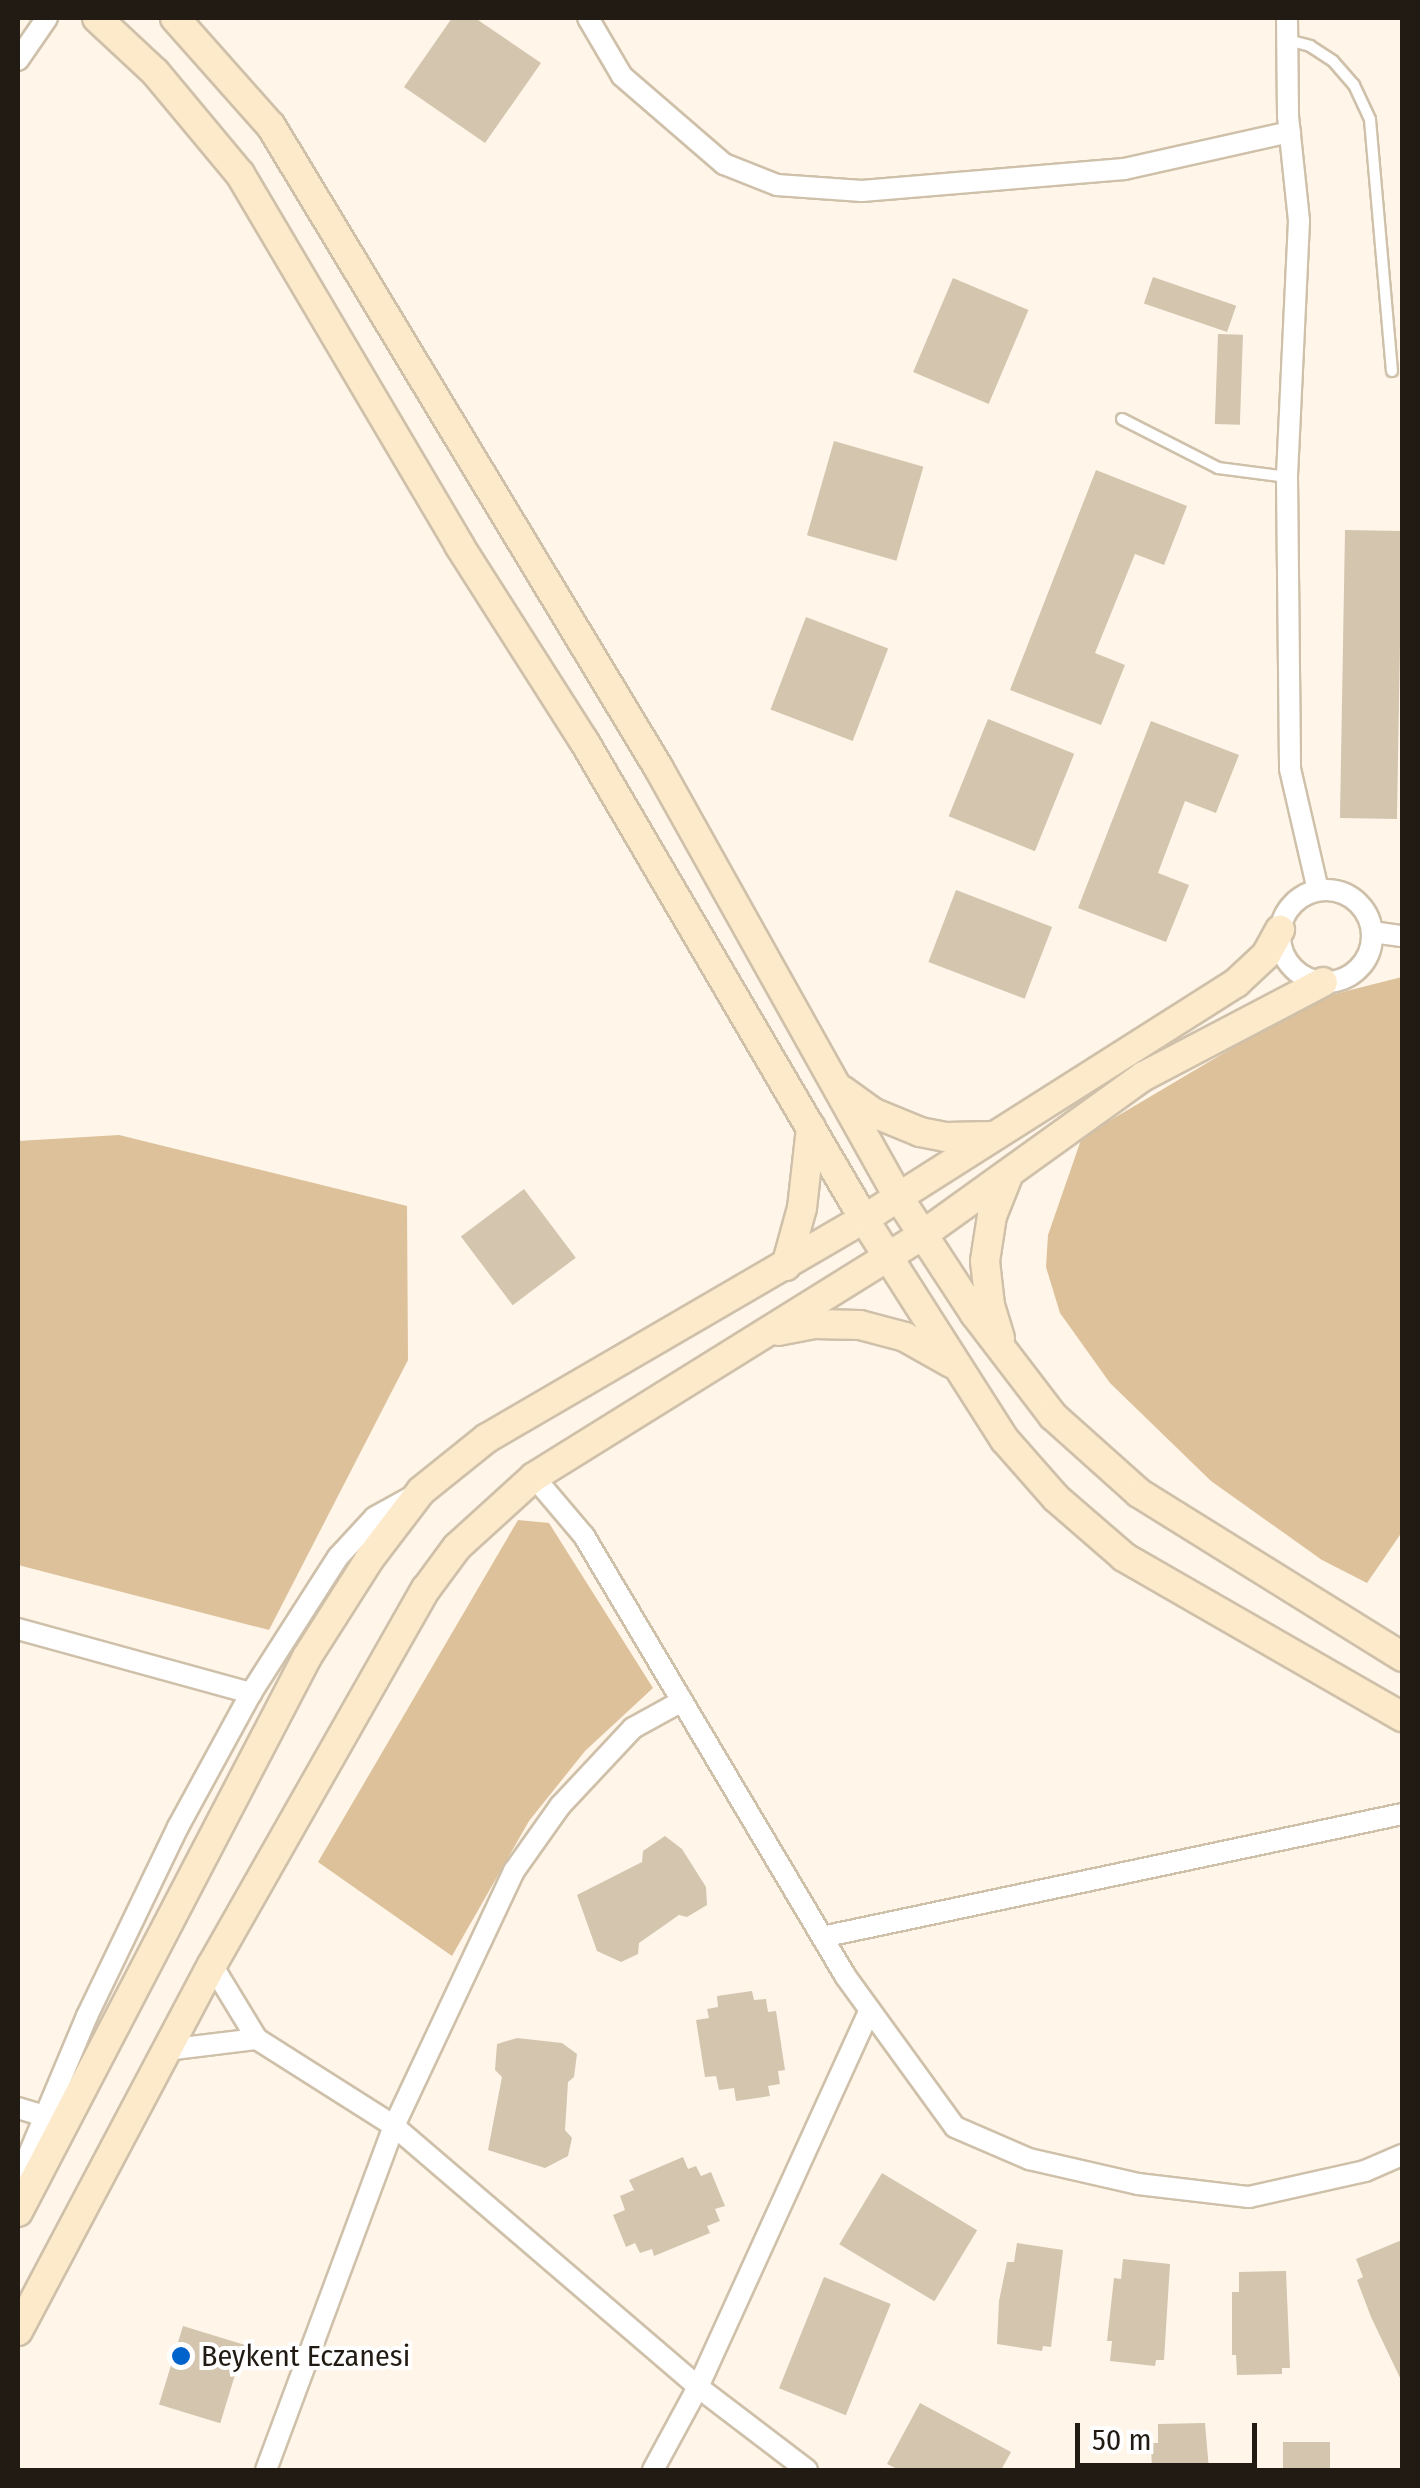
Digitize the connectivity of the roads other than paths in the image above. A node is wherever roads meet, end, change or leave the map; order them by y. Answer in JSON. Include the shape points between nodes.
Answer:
{"nodes":[{"id":1,"x":47,"y":18,"type":"edge"},
{"id":2,"x":97,"y":18,"type":"edge"},
{"id":3,"x":175,"y":18,"type":"edge"},
{"id":4,"x":588,"y":18,"type":"edge"},
{"id":5,"x":1288,"y":18,"type":"edge"},
{"id":6,"x":1288,"y":40,"type":"junction"},
{"id":7,"x":18,"y":60,"type":"edge"},
{"id":8,"x":1290,"y":132,"type":"junction"},
{"id":9,"x":1392,"y":371,"type":"dead end"},
{"id":10,"x":1122,"y":419,"type":"dead end"},
{"id":11,"x":1286,"y":477,"type":"junction"},
{"id":12,"x":1318,"y":890,"type":"junction"},
{"id":13,"x":1280,"y":930,"type":"junction"},
{"id":14,"x":1372,"y":932,"type":"junction"},
{"id":15,"x":1402,"y":936,"type":"edge"},
{"id":16,"x":1323,"y":982,"type":"junction"},
{"id":17,"x":834,"y":1083,"type":"junction"},
{"id":18,"x":810,"y":1128,"type":"junction"},
{"id":19,"x":999,"y":1135,"type":"junction"},
{"id":20,"x":1009,"y":1174,"type":"junction"},
{"id":21,"x":898,"y":1198,"type":"junction"},
{"id":22,"x":864,"y":1219,"type":"junction"},
{"id":23,"x":921,"y":1236,"type":"junction"},
{"id":24,"x":887,"y":1257,"type":"junction"},
{"id":25,"x":786,"y":1266,"type":"junction"},
{"id":26,"x":749,"y":1341,"type":"junction"},
{"id":27,"x":1014,"y":1366,"type":"junction"},
{"id":28,"x":964,"y":1374,"type":"junction"},
{"id":29,"x":534,"y":1477,"type":"junction"},
{"id":30,"x":422,"y":1491,"type":"junction"},
{"id":31,"x":18,"y":1628,"type":"edge"},
{"id":32,"x":1402,"y":1656,"type":"edge"},
{"id":33,"x":250,"y":1693,"type":"junction"},
{"id":34,"x":682,"y":1701,"type":"junction"},
{"id":35,"x":1402,"y":1717,"type":"edge"},
{"id":36,"x":1402,"y":1814,"type":"edge"},
{"id":37,"x":822,"y":1937,"type":"junction"},
{"id":38,"x":212,"y":1966,"type":"junction"},
{"id":39,"x":870,"y":2010,"type":"junction"},
{"id":40,"x":257,"y":2038,"type":"junction"},
{"id":41,"x":166,"y":2050,"type":"junction"},
{"id":42,"x":18,"y":2108,"type":"edge"},
{"id":43,"x":44,"y":2116,"type":"junction"},
{"id":44,"x":394,"y":2126,"type":"junction"},
{"id":45,"x":1402,"y":2155,"type":"edge"},
{"id":46,"x":18,"y":2210,"type":"edge"},
{"id":47,"x":18,"y":2331,"type":"edge"},
{"id":48,"x":698,"y":2387,"type":"junction"},
{"id":49,"x":266,"y":2470,"type":"edge"},
{"id":50,"x":653,"y":2470,"type":"edge"},
{"id":51,"x":807,"y":2470,"type":"edge"}],
"edges":[{"from":1,"to":7,"type":"street"},
{"from":2,"to":18,"type":"street","via":[[155,72],[240,174]]},
{"from":3,"to":17,"type":"street","via":[[271,126],[658,767]]},
{"from":4,"to":8,"type":"street","via":[[622,76],[724,164],[777,185],[862,191],[1124,170]]},
{"from":5,"to":6,"type":"street"},
{"from":6,"to":8,"type":"street"},
{"from":6,"to":9,"type":"lane","via":[[1333,61],[1354,85],[1370,120]]},
{"from":8,"to":11,"type":"street","via":[[1298,221]]},
{"from":10,"to":11,"type":"lane","via":[[1218,468]]},
{"from":11,"to":12,"type":"street","via":[[1290,769]]},
{"from":12,"to":13,"type":"street","via":[[1292,904]]},
{"from":12,"to":14,"type":"street","via":[[1358,904]]},
{"from":13,"to":16,"type":"street","via":[[1294,970]]},
{"from":13,"to":19,"type":"street","via":[[1266,955],[1236,983]]},
{"from":14,"to":15,"type":"street"},
{"from":14,"to":16,"type":"street","via":[[1364,962],[1339,980]]},
{"from":16,"to":20,"type":"street","via":[[1144,1076]]},
{"from":17,"to":19,"type":"street","via":[[874,1114],[920,1132]]},
{"from":17,"to":21,"type":"street"},
{"from":18,"to":22,"type":"street"},
{"from":18,"to":25,"type":"street","via":[[802,1208]]},
{"from":19,"to":21,"type":"street"},
{"from":20,"to":23,"type":"street"},
{"from":20,"to":27,"type":"street","via":[[992,1216],[985,1261],[996,1326]]},
{"from":21,"to":22,"type":"street"},
{"from":21,"to":23,"type":"street"},
{"from":22,"to":24,"type":"street"},
{"from":22,"to":25,"type":"street"},
{"from":23,"to":24,"type":"street"},
{"from":23,"to":27,"type":"street"},
{"from":24,"to":26,"type":"street"},
{"from":24,"to":28,"type":"street"},
{"from":25,"to":30,"type":"street","via":[[488,1438]]},
{"from":26,"to":28,"type":"street","via":[[814,1324],[860,1325],[905,1337]]},
{"from":26,"to":29,"type":"street"},
{"from":27,"to":32,"type":"street","via":[[1054,1416],[1139,1493]]},
{"from":28,"to":35,"type":"street","via":[[1056,1498],[1124,1557]]},
{"from":29,"to":34,"type":"street","via":[[584,1536]]},
{"from":29,"to":38,"type":"street","via":[[457,1546],[426,1589]]},
{"from":30,"to":33,"type":"street","via":[[375,1517],[338,1556]]},
{"from":30,"to":46,"type":"street","via":[[306,1657]]},
{"from":31,"to":33,"type":"street"},
{"from":33,"to":43,"type":"street","via":[[178,1828]]},
{"from":34,"to":37,"type":"street"},
{"from":34,"to":44,"type":"street","via":[[633,1728],[560,1806],[514,1871]]},
{"from":36,"to":37,"type":"street"},
{"from":37,"to":39,"type":"street"},
{"from":38,"to":40,"type":"street"},
{"from":38,"to":41,"type":"street"},
{"from":39,"to":45,"type":"street","via":[[956,2127],[1029,2159],[1138,2184],[1249,2198],[1365,2171]]},
{"from":39,"to":48,"type":"street"},
{"from":40,"to":41,"type":"street"},
{"from":40,"to":44,"type":"street"},
{"from":41,"to":47,"type":"street"},
{"from":42,"to":43,"type":"street"},
{"from":43,"to":46,"type":"street","via":[[24,2166]]},
{"from":44,"to":48,"type":"street"},
{"from":44,"to":49,"type":"street"},
{"from":48,"to":50,"type":"street"},
{"from":48,"to":51,"type":"street"}]}
